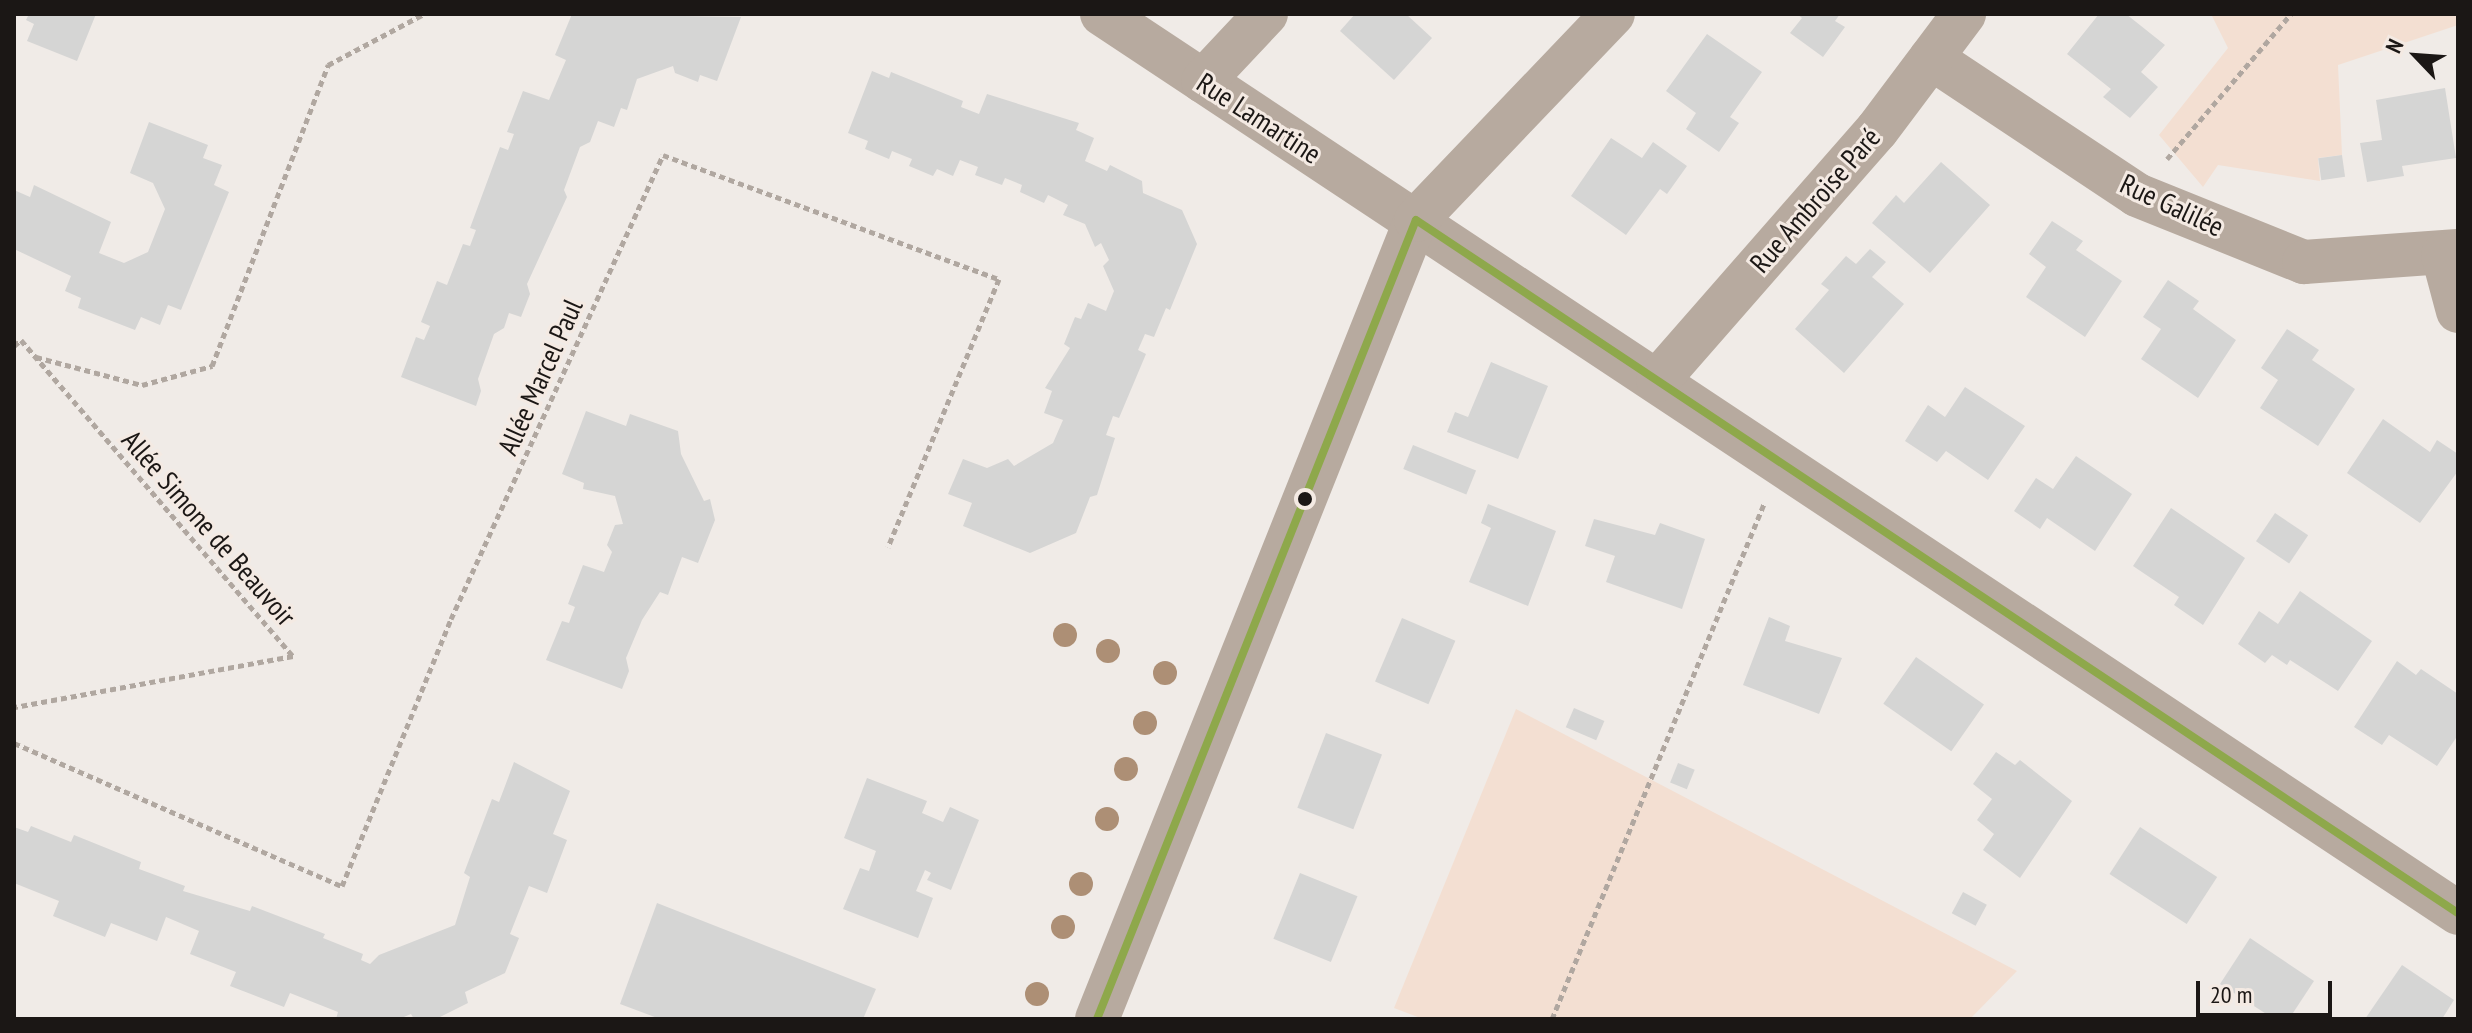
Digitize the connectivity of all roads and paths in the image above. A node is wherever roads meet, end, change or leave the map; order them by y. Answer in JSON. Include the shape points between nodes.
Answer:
{"nodes":[{"id":1,"x":424,"y":14,"type":"edge"},
{"id":2,"x":1102,"y":14,"type":"edge"},
{"id":3,"x":1266,"y":14,"type":"edge"},
{"id":4,"x":1613,"y":14,"type":"edge"},
{"id":5,"x":1964,"y":14,"type":"edge"},
{"id":6,"x":2291,"y":14,"type":"edge"},
{"id":7,"x":1931,"y":58,"type":"junction"},
{"id":8,"x":1203,"y":81,"type":"junction"},
{"id":9,"x":2137,"y":195,"type":"junction"},
{"id":10,"x":1416,"y":220,"type":"junction"},
{"id":11,"x":2451,"y":253,"type":"edge"},
{"id":12,"x":2458,"y":311,"type":"edge"},
{"id":13,"x":14,"y":346,"type":"edge"},
{"id":14,"x":35,"y":357,"type":"junction"},
{"id":15,"x":1658,"y":380,"type":"junction"},
{"id":16,"x":1781,"y":463,"type":"junction"},
{"id":17,"x":888,"y":547,"type":"dead end"},
{"id":18,"x":14,"y":707,"type":"edge"},
{"id":19,"x":14,"y":743,"type":"edge"},
{"id":20,"x":2458,"y":913,"type":"edge"},
{"id":21,"x":1097,"y":1019,"type":"edge"},
{"id":22,"x":1552,"y":1019,"type":"edge"}],
"edges":[{"from":1,"to":14,"type":"path","name":"Allée Simone de Beauvoir","via":[[328,65],[212,366],[142,385]]},
{"from":2,"to":8,"type":"street","name":"Rue Lamartine"},
{"from":3,"to":8,"type":"street"},
{"from":4,"to":10,"type":"street"},
{"from":5,"to":7,"type":"street","name":"Rue Ambroise Paré"},
{"from":6,"to":9,"type":"path"},
{"from":7,"to":9,"type":"street","name":"Rue Galilée"},
{"from":7,"to":15,"type":"street","name":"Rue Ambroise Paré","via":[[1877,130]]},
{"from":8,"to":10,"type":"street","name":"Rue Lamartine"},
{"from":9,"to":11,"type":"street","name":"Rue Galilée","via":[[2304,262]]},
{"from":10,"to":15,"type":"street","name":"Rue Lamartine"},
{"from":10,"to":21,"type":"street"},
{"from":11,"to":12,"type":"street","name":"Rue Galilée"},
{"from":13,"to":14,"type":"path","name":"Allée Simone de Beauvoir","via":[[21,340]]},
{"from":14,"to":18,"type":"path","name":"Allée Simone de Beauvoir","via":[[293,656]]},
{"from":15,"to":16,"type":"street","name":"Rue Lamartine"},
{"from":16,"to":20,"type":"street","name":"Rue Lamartine"},
{"from":16,"to":22,"type":"path"},
{"from":17,"to":19,"type":"path","name":"Allée Marcel Paul","via":[[999,279],[663,155],[451,619],[342,886]]}]}
